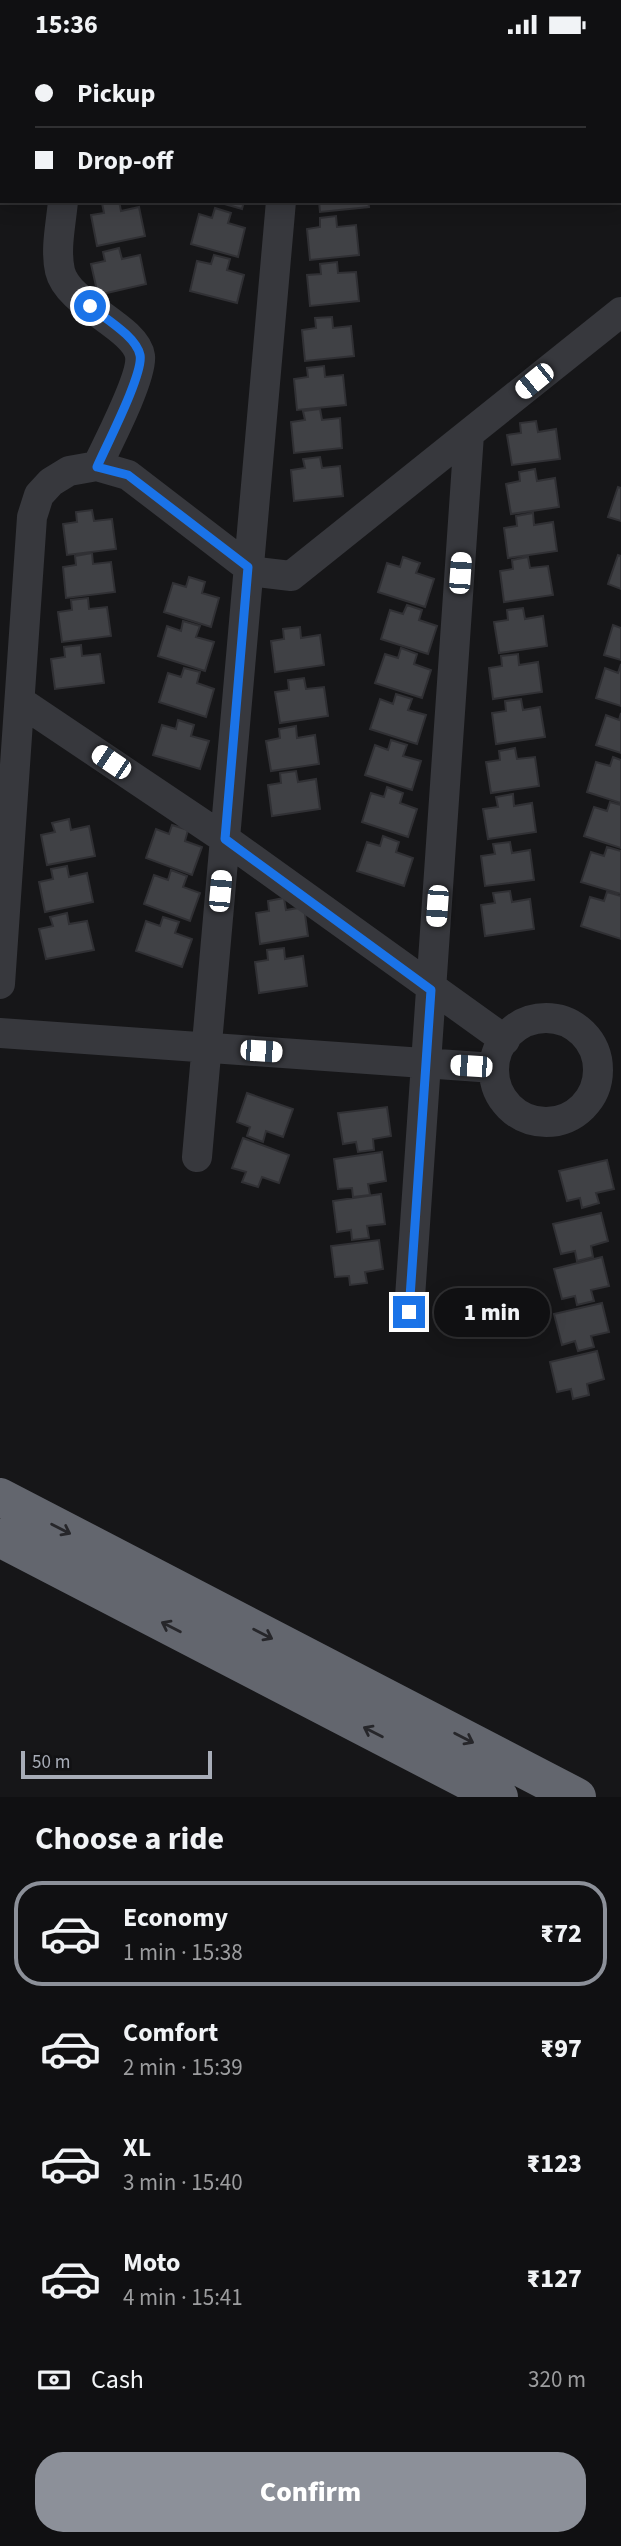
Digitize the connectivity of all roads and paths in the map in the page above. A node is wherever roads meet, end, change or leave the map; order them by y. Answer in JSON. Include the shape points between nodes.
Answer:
{"nodes":[{"id":1,"x":63,"y":203,"type":"edge"},
{"id":2,"x":281,"y":203,"type":"edge"},
{"id":3,"x":621,"y":312,"type":"edge"},
{"id":4,"x":469,"y":434,"type":"junction"},
{"id":5,"x":97,"y":467,"type":"junction"},
{"id":6,"x":248,"y":569,"type":"junction"},
{"id":7,"x":21,"y":702,"type":"junction"},
{"id":8,"x":225,"y":839,"type":"junction"},
{"id":9,"x":0,"y":984,"type":"edge"},
{"id":10,"x":431,"y":990,"type":"junction"},
{"id":11,"x":0,"y":1033,"type":"edge"},
{"id":12,"x":505,"y":1040,"type":"junction"},
{"id":13,"x":206,"y":1048,"type":"junction"},
{"id":14,"x":426,"y":1063,"type":"junction"},
{"id":15,"x":494,"y":1067,"type":"junction"},
{"id":16,"x":609,"y":1073,"type":"edge"},
{"id":17,"x":197,"y":1157,"type":"dead end"},
{"id":18,"x":409,"y":1312,"type":"dead end"},
{"id":19,"x":0,"y":1497,"type":"edge"},
{"id":20,"x":0,"y":1538,"type":"edge"},
{"id":21,"x":499,"y":1797,"type":"edge"},
{"id":22,"x":577,"y":1797,"type":"edge"}],
"edges":[{"from":1,"to":5,"type":"street","via":[[58,253],[61,274],[69,289],[132,341],[140,355],[138,374]]},
{"from":2,"to":6,"type":"street"},
{"from":3,"to":4,"type":"street"},
{"from":4,"to":6,"type":"street","via":[[291,576]]},
{"from":4,"to":10,"type":"street"},
{"from":5,"to":6,"type":"street","via":[[128,475]]},
{"from":5,"to":7,"type":"street","via":[[69,471],[39,495],[32,517]]},
{"from":6,"to":8,"type":"street"},
{"from":7,"to":8,"type":"street"},
{"from":7,"to":9,"type":"street"},
{"from":8,"to":10,"type":"street"},
{"from":8,"to":13,"type":"street"},
{"from":10,"to":12,"type":"street"},
{"from":10,"to":14,"type":"street"},
{"from":11,"to":13,"type":"street"},
{"from":12,"to":15,"type":"street"},
{"from":12,"to":16,"type":"street","via":[[524,1023],[558,1019],[587,1039]]},
{"from":13,"to":14,"type":"street"},
{"from":13,"to":17,"type":"street"},
{"from":14,"to":15,"type":"street"},
{"from":14,"to":18,"type":"street"},
{"from":15,"to":16,"type":"street","via":[[501,1097],[511,1109],[542,1122],[573,1114]]},
{"from":19,"to":22,"type":"highway","one_way":true},
{"from":21,"to":20,"type":"highway","one_way":true}]}
